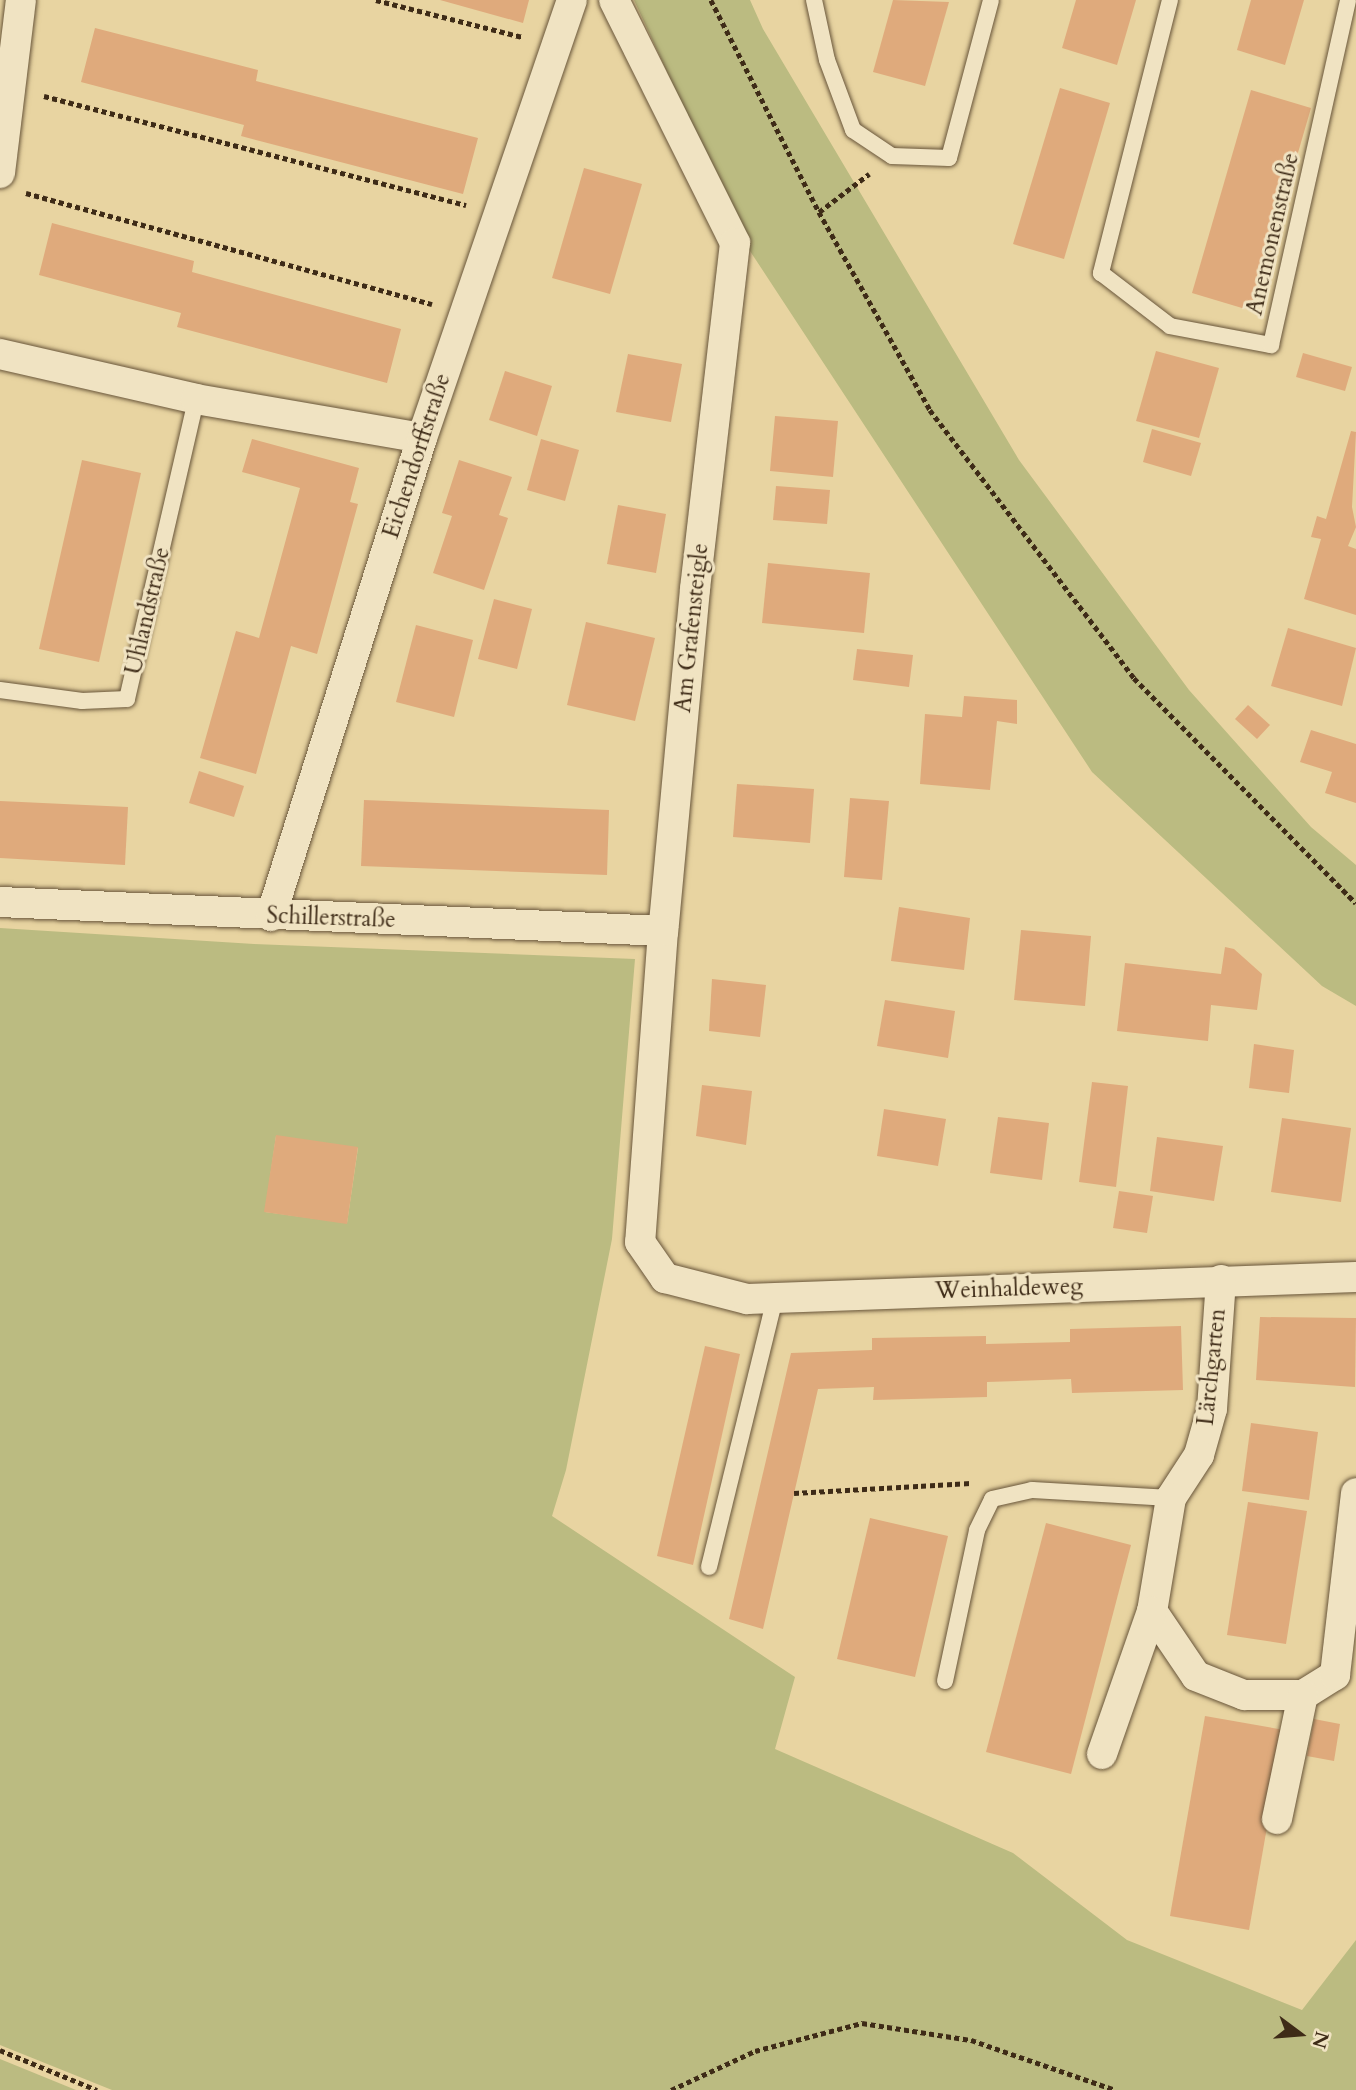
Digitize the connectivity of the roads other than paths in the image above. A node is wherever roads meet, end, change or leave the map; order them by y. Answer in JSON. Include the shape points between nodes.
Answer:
{"nodes":[{"id":1,"x":21,"y":0,"type":"edge"},
{"id":2,"x":572,"y":0,"type":"edge"},
{"id":3,"x":614,"y":0,"type":"edge"},
{"id":4,"x":814,"y":0,"type":"edge"},
{"id":5,"x":991,"y":0,"type":"edge"},
{"id":6,"x":1170,"y":0,"type":"edge"},
{"id":7,"x":1348,"y":0,"type":"edge"},
{"id":8,"x":7,"y":181,"type":"edge"},
{"id":9,"x":0,"y":354,"type":"edge"},
{"id":10,"x":197,"y":399,"type":"junction"},
{"id":11,"x":422,"y":438,"type":"junction"},
{"id":12,"x":0,"y":690,"type":"edge"},
{"id":13,"x":0,"y":902,"type":"edge"},
{"id":14,"x":271,"y":916,"type":"junction"},
{"id":15,"x":663,"y":931,"type":"junction"},
{"id":16,"x":1356,"y":1277,"type":"edge"},
{"id":17,"x":665,"y":1278,"type":"joint"},
{"id":18,"x":1221,"y":1280,"type":"junction"},
{"id":19,"x":775,"y":1299,"type":"junction"},
{"id":20,"x":1356,"y":1493,"type":"edge"},
{"id":21,"x":1171,"y":1498,"type":"junction"},
{"id":22,"x":709,"y":1567,"type":"dead end"},
{"id":23,"x":1152,"y":1611,"type":"junction"},
{"id":24,"x":945,"y":1681,"type":"dead end"},
{"id":25,"x":1303,"y":1695,"type":"junction"},
{"id":26,"x":1102,"y":1754,"type":"dead end"},
{"id":27,"x":1277,"y":1819,"type":"dead end"}],
"edges":[{"from":1,"to":8,"type":"street"},
{"from":2,"to":11,"type":"street","name":"Eichendorffstraße"},
{"from":3,"to":15,"type":"street","name":"Am Grafensteigle","via":[[735,243],[695,589]]},
{"from":4,"to":5,"type":"lane","via":[[827,60],[853,130],[892,156],[949,158]]},
{"from":6,"to":7,"type":"lane","name":"Anemonenstraße","via":[[1101,273],[1170,326],[1271,345]]},
{"from":9,"to":10,"type":"street"},
{"from":10,"to":11,"type":"street"},
{"from":10,"to":12,"type":"lane","name":"Uhlandstraße","via":[[127,699],[82,701]]},
{"from":11,"to":14,"type":"street","name":"Eichendorffstraße"},
{"from":13,"to":14,"type":"street","name":"Schillerstraße"},
{"from":14,"to":15,"type":"street","name":"Schillerstraße"},
{"from":15,"to":17,"type":"street","name":"Am Grafensteigle","via":[[640,1242]]},
{"from":16,"to":18,"type":"street","name":"Weinhaldeweg"},
{"from":17,"to":19,"type":"street","name":"Weinhaldeweg","via":[[747,1299]]},
{"from":18,"to":19,"type":"street","name":"Weinhaldeweg"},
{"from":18,"to":21,"type":"street","name":"Lärchgarten","via":[[1212,1409],[1199,1455]]},
{"from":19,"to":22,"type":"lane"},
{"from":20,"to":25,"type":"street","via":[[1335,1675]]},
{"from":21,"to":23,"type":"street","name":"Lärchgarten"},
{"from":21,"to":24,"type":"lane","via":[[1032,1490],[992,1499],[977,1530]]},
{"from":23,"to":25,"type":"street","via":[[1196,1676],[1244,1695]]},
{"from":23,"to":26,"type":"street","name":"Lärchgarten"},
{"from":25,"to":27,"type":"street"}]}
